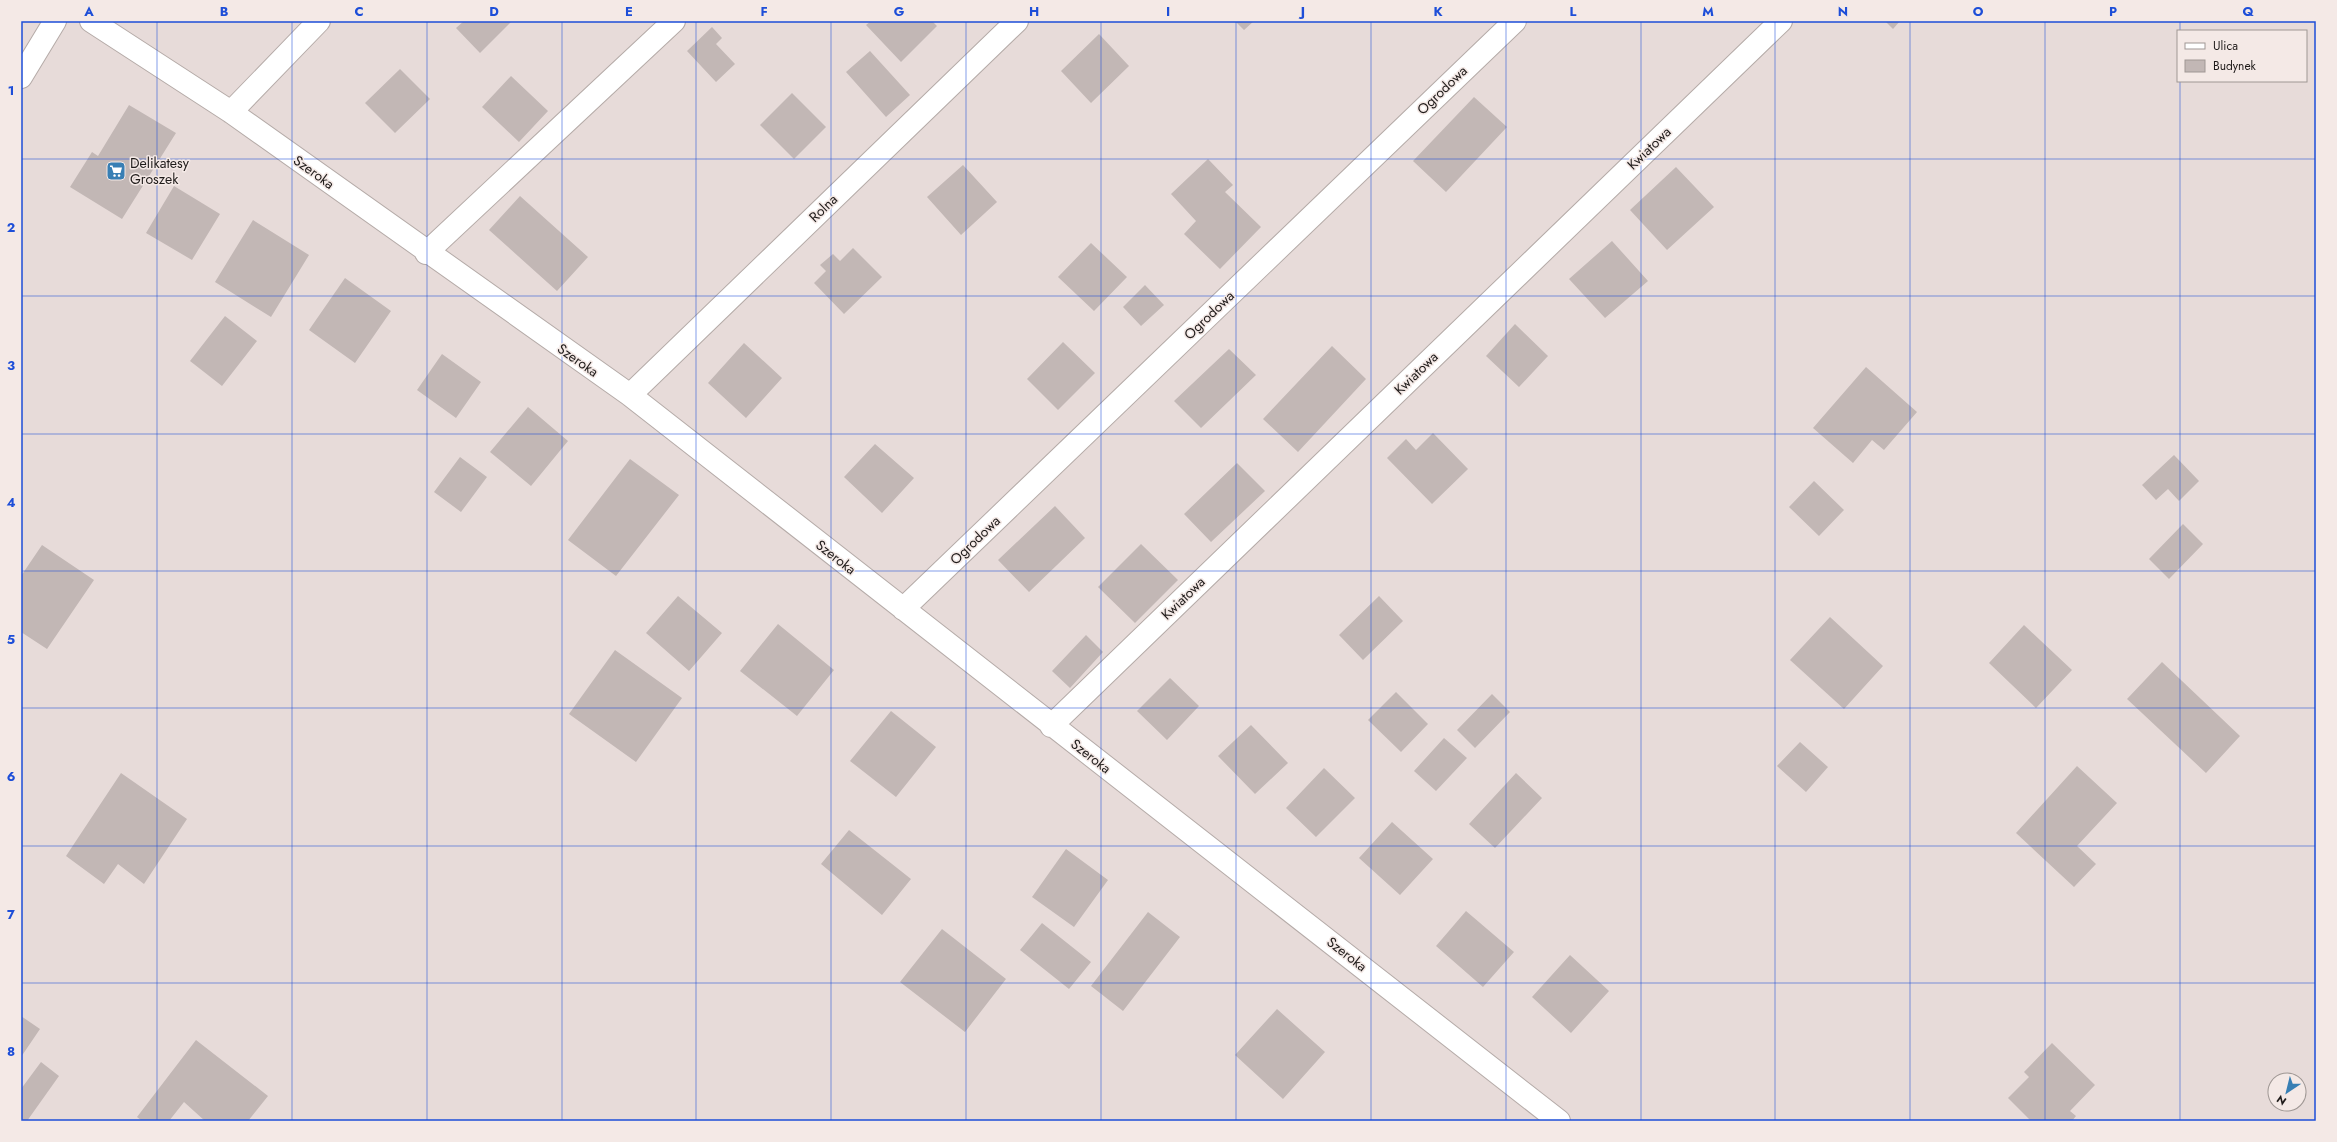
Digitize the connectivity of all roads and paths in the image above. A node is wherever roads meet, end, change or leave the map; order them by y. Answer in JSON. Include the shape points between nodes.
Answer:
{"nodes":[{"id":1,"x":55,"y":21,"type":"edge"},
{"id":2,"x":91,"y":21,"type":"edge"},
{"id":3,"x":319,"y":21,"type":"edge"},
{"id":4,"x":674,"y":21,"type":"edge"},
{"id":5,"x":1016,"y":21,"type":"edge"},
{"id":6,"x":1515,"y":21,"type":"edge"},
{"id":7,"x":1781,"y":21,"type":"edge"},
{"id":8,"x":21,"y":77,"type":"edge"},
{"id":9,"x":231,"y":112,"type":"junction"},
{"id":10,"x":426,"y":253,"type":"junction"},
{"id":11,"x":630,"y":395,"type":"junction"},
{"id":12,"x":903,"y":609,"type":"junction"},
{"id":13,"x":1051,"y":726,"type":"junction"},
{"id":14,"x":1559,"y":1121,"type":"edge"}],
"edges":[{"from":1,"to":8,"type":"street"},
{"from":2,"to":9,"type":"street","name":"Szeroka"},
{"from":3,"to":9,"type":"street"},
{"from":4,"to":10,"type":"street"},
{"from":5,"to":11,"type":"street","name":"Rolna"},
{"from":6,"to":12,"type":"street","name":"Ogrodowa"},
{"from":7,"to":13,"type":"street","name":"Kwiatowa"},
{"from":9,"to":10,"type":"street","name":"Szeroka"},
{"from":10,"to":11,"type":"street","name":"Szeroka"},
{"from":11,"to":12,"type":"street","name":"Szeroka"},
{"from":12,"to":13,"type":"street","name":"Szeroka"},
{"from":13,"to":14,"type":"street","name":"Szeroka"}]}
